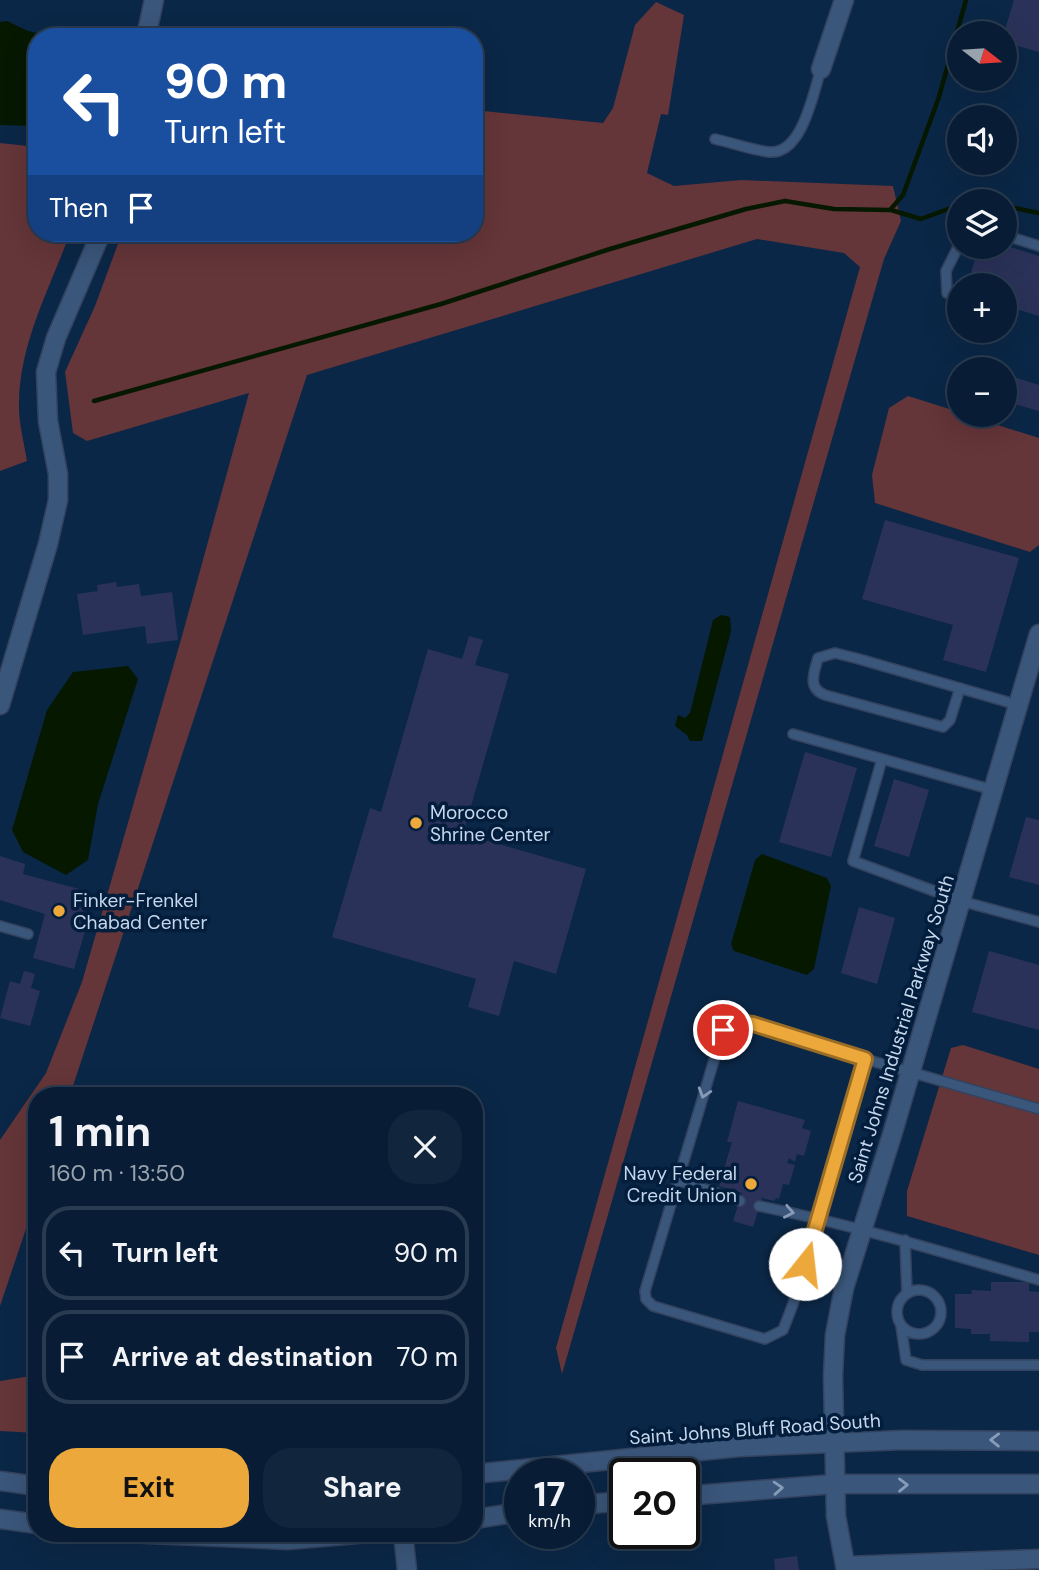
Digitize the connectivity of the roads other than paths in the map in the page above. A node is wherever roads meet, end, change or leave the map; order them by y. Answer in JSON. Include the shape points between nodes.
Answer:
{"nodes":[{"id":1,"x":154,"y":0,"type":"edge"},
{"id":2,"x":844,"y":0,"type":"edge"},
{"id":3,"x":148,"y":28,"type":"edge"},
{"id":4,"x":821,"y":69,"type":"joint"},
{"id":5,"x":715,"y":139,"type":"dead end"},
{"id":6,"x":1017,"y":239,"type":"edge"},
{"id":7,"x":97,"y":242,"type":"edge"},
{"id":8,"x":1039,"y":246,"type":"edge"},
{"id":9,"x":952,"y":259,"type":"edge"},
{"id":10,"x":947,"y":292,"type":"edge"},
{"id":11,"x":1039,"y":637,"type":"edge"},
{"id":12,"x":960,"y":688,"type":"junction"},
{"id":13,"x":0,"y":705,"type":"edge"},
{"id":14,"x":1018,"y":705,"type":"junction"},
{"id":15,"x":793,"y":734,"type":"dead end"},
{"id":16,"x":882,"y":759,"type":"junction"},
{"id":17,"x":993,"y":790,"type":"junction"},
{"id":18,"x":961,"y":901,"type":"junction"},
{"id":19,"x":1039,"y":922,"type":"edge"},
{"id":20,"x":0,"y":926,"type":"edge"},
{"id":21,"x":28,"y":934,"type":"dead end"},
{"id":22,"x":865,"y":1059,"type":"junction"},
{"id":23,"x":911,"y":1073,"type":"junction"},
{"id":24,"x":1039,"y":1109,"type":"edge"},
{"id":25,"x":678,"y":1180,"type":"junction"},
{"id":26,"x":740,"y":1201,"type":"dead end"},
{"id":27,"x":759,"y":1206,"type":"dead end"},
{"id":28,"x":818,"y":1218,"type":"junction"},
{"id":29,"x":863,"y":1231,"type":"junction"},
{"id":30,"x":905,"y":1240,"type":"junction"},
{"id":31,"x":1039,"y":1280,"type":"edge"},
{"id":32,"x":906,"y":1294,"type":"junction"},
{"id":33,"x":901,"y":1326,"type":"junction"},
{"id":34,"x":1039,"y":1365,"type":"edge"},
{"id":35,"x":836,"y":1441,"type":"junction"},
{"id":36,"x":1039,"y":1441,"type":"edge"},
{"id":37,"x":483,"y":1473,"type":"edge"},
{"id":38,"x":0,"y":1481,"type":"edge"},
{"id":39,"x":835,"y":1484,"type":"junction"},
{"id":40,"x":1039,"y":1484,"type":"edge"},
{"id":41,"x":28,"y":1485,"type":"edge"},
{"id":42,"x":700,"y":1495,"type":"edge"},
{"id":43,"x":504,"y":1515,"type":"edge"},
{"id":44,"x":483,"y":1518,"type":"edge"},
{"id":45,"x":0,"y":1519,"type":"edge"},
{"id":46,"x":28,"y":1523,"type":"edge"},
{"id":47,"x":404,"y":1542,"type":"edge"},
{"id":48,"x":1039,"y":1559,"type":"edge"},
{"id":49,"x":846,"y":1568,"type":"edge"},
{"id":50,"x":407,"y":1570,"type":"edge"}],
"edges":[{"from":1,"to":3,"type":"street"},
{"from":2,"to":4,"type":"street"},
{"from":4,"to":5,"type":"lane","via":[[795,141],[786,149],[771,152]]},
{"from":6,"to":8,"type":"lane"},
{"from":7,"to":13,"type":"street","via":[[46,372],[58,500]]},
{"from":9,"to":10,"type":"lane","via":[[946,271]]},
{"from":11,"to":14,"type":"street","name":"Saint Johns Industrial Parkway South"},
{"from":12,"to":12,"type":"lane","via":[[835,653],[818,658],[813,679],[817,692],[825,695],[943,727],[950,720]]},
{"from":12,"to":14,"type":"lane"},
{"from":14,"to":17,"type":"street","name":"Saint Johns Industrial Parkway South"},
{"from":15,"to":16,"type":"lane"},
{"from":16,"to":17,"type":"lane"},
{"from":16,"to":18,"type":"lane","via":[[853,861]]},
{"from":17,"to":18,"type":"street","name":"Saint Johns Industrial Parkway South"},
{"from":18,"to":19,"type":"lane"},
{"from":18,"to":23,"type":"street","name":"Saint Johns Industrial Parkway South"},
{"from":20,"to":21,"type":"lane"},
{"from":22,"to":23,"type":"lane"},
{"from":22,"to":25,"type":"lane","one_way":true,"via":[[735,1022],[723,1030]]},
{"from":22,"to":28,"type":"lane"},
{"from":23,"to":24,"type":"lane"},
{"from":23,"to":29,"type":"street","name":"Saint Johns Industrial Parkway South"},
{"from":25,"to":26,"type":"lane"},
{"from":25,"to":28,"type":"lane","via":[[646,1299],[653,1306],[765,1339],[783,1330],[792,1310]]},
{"from":27,"to":28,"type":"lane","one_way":true},
{"from":28,"to":29,"type":"lane"},
{"from":29,"to":30,"type":"lane"},
{"from":29,"to":35,"type":"street","name":"Saint Johns Industrial Parkway South","via":[[844,1288],[835,1335]]},
{"from":30,"to":31,"type":"lane"},
{"from":30,"to":32,"type":"lane"},
{"from":32,"to":33,"type":"lane","via":[[898,1305]]},
{"from":32,"to":33,"type":"lane","via":[[920,1290],[934,1296],[941,1317],[927,1333],[913,1334]]},
{"from":33,"to":34,"type":"lane","via":[[906,1360],[922,1365]]},
{"from":36,"to":35,"type":"street","name":"Saint Johns Bluff Road South","one_way":true},
{"from":35,"to":37,"type":"street","name":"Saint Johns Bluff Road South"},
{"from":35,"to":39,"type":"street","name":"Saint Johns Industrial Parkway South"},
{"from":38,"to":41,"type":"street"},
{"from":39,"to":40,"type":"street","one_way":true},
{"from":42,"to":39,"type":"street","one_way":true},
{"from":39,"to":49,"type":"street","name":"Saint Johns Industrial Parkway South"},
{"from":43,"to":44,"type":"street"},
{"from":45,"to":46,"type":"street"},
{"from":47,"to":50,"type":"street"},
{"from":48,"to":49,"type":"street"}]}
